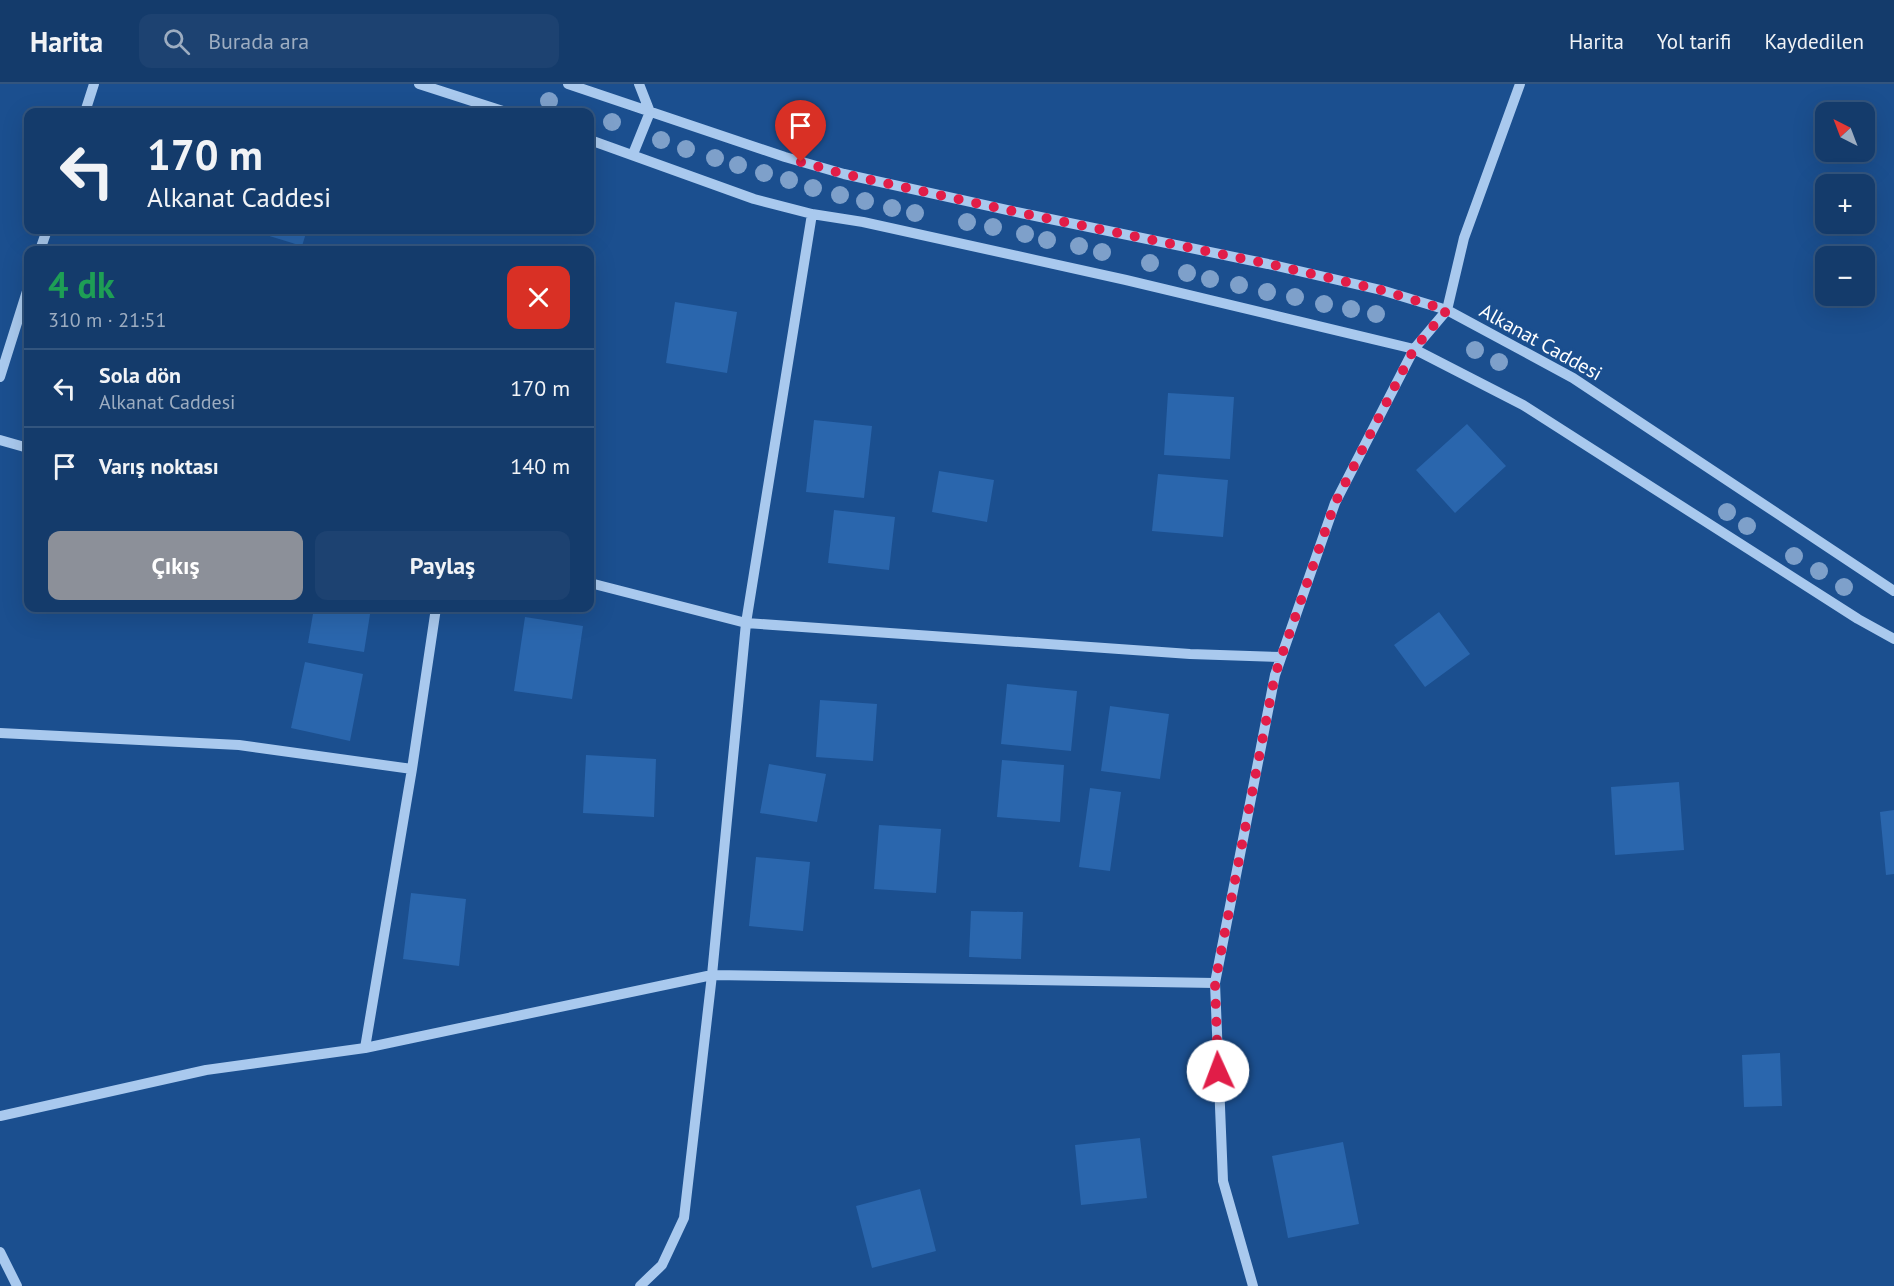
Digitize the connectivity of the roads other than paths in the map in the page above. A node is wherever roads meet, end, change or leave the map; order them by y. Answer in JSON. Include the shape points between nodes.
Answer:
{"nodes":[{"id":1,"x":94,"y":84,"type":"edge"},
{"id":2,"x":419,"y":84,"type":"edge"},
{"id":3,"x":568,"y":84,"type":"edge"},
{"id":4,"x":639,"y":84,"type":"edge"},
{"id":5,"x":1520,"y":84,"type":"edge"},
{"id":6,"x":86,"y":108,"type":"edge"},
{"id":7,"x":494,"y":108,"type":"edge"},
{"id":8,"x":650,"y":112,"type":"junction"},
{"id":9,"x":594,"y":141,"type":"edge"},
{"id":10,"x":633,"y":154,"type":"junction"},
{"id":11,"x":812,"y":214,"type":"junction"},
{"id":12,"x":24,"y":301,"type":"edge"},
{"id":13,"x":1447,"y":310,"type":"junction"},
{"id":14,"x":1414,"y":349,"type":"junction"},
{"id":15,"x":0,"y":377,"type":"edge"},
{"id":16,"x":0,"y":440,"type":"edge"},
{"id":17,"x":24,"y":447,"type":"edge"},
{"id":18,"x":594,"y":584,"type":"edge"},
{"id":19,"x":1894,"y":591,"type":"edge"},
{"id":20,"x":435,"y":612,"type":"edge"},
{"id":21,"x":746,"y":623,"type":"junction"},
{"id":22,"x":1894,"y":639,"type":"edge"},
{"id":23,"x":1281,"y":657,"type":"junction"},
{"id":24,"x":0,"y":734,"type":"edge"},
{"id":25,"x":412,"y":769,"type":"junction"},
{"id":26,"x":712,"y":975,"type":"junction"},
{"id":27,"x":1215,"y":983,"type":"junction"},
{"id":28,"x":365,"y":1048,"type":"junction"},
{"id":29,"x":0,"y":1116,"type":"edge"},
{"id":30,"x":0,"y":1252,"type":"edge"},
{"id":31,"x":17,"y":1286,"type":"edge"},
{"id":32,"x":640,"y":1286,"type":"edge"},
{"id":33,"x":1253,"y":1286,"type":"edge"}],
"edges":[{"from":1,"to":6,"type":"street"},
{"from":2,"to":7,"type":"street"},
{"from":3,"to":8,"type":"street","name":"Alkanat Caddesi"},
{"from":4,"to":8,"type":"street"},
{"from":5,"to":13,"type":"street","via":[[1464,238]]},
{"from":8,"to":10,"type":"street"},
{"from":8,"to":13,"type":"street","name":"Alkanat Caddesi","via":[[844,174],[1269,264]]},
{"from":9,"to":10,"type":"street"},
{"from":10,"to":11,"type":"street","via":[[754,199]]},
{"from":11,"to":14,"type":"street","via":[[1126,280]]},
{"from":11,"to":21,"type":"street"},
{"from":12,"to":15,"type":"street"},
{"from":13,"to":14,"type":"street"},
{"from":13,"to":19,"type":"street","name":"Alkanat Caddesi","via":[[1615,404]]},
{"from":14,"to":22,"type":"street","via":[[1523,405]]},
{"from":14,"to":23,"type":"street","via":[[1335,503]]},
{"from":16,"to":17,"type":"street"},
{"from":18,"to":21,"type":"street"},
{"from":20,"to":25,"type":"street"},
{"from":21,"to":23,"type":"street"},
{"from":21,"to":26,"type":"street"},
{"from":23,"to":27,"type":"street"},
{"from":24,"to":25,"type":"street","via":[[239,745]]},
{"from":25,"to":28,"type":"street"},
{"from":26,"to":27,"type":"street"},
{"from":26,"to":28,"type":"street"},
{"from":26,"to":32,"type":"street","via":[[684,1218],[662,1265]]},
{"from":27,"to":33,"type":"street","via":[[1223,1181]]},
{"from":28,"to":29,"type":"street","via":[[206,1070]]},
{"from":30,"to":31,"type":"street"}]}
